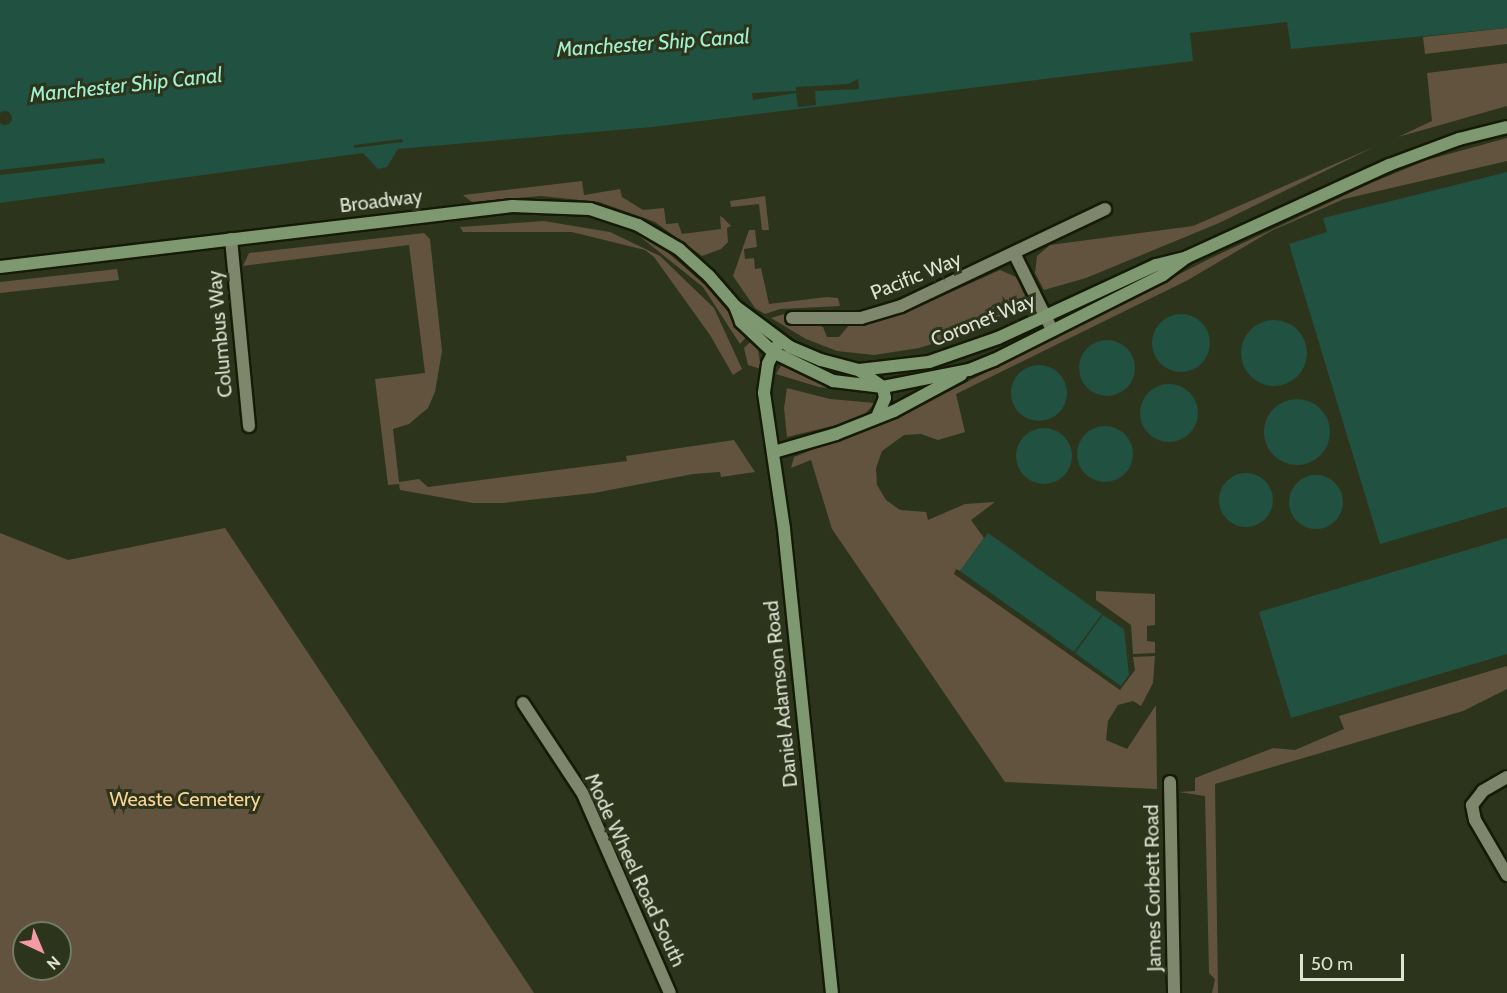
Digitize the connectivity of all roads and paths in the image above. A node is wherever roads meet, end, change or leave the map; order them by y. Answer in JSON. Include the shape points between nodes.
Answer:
{"nodes":[{"id":1,"x":1507,"y":127,"type":"edge"},
{"id":2,"x":1105,"y":209,"type":"dead end"},
{"id":3,"x":231,"y":239,"type":"junction"},
{"id":4,"x":1015,"y":255,"type":"junction"},
{"id":5,"x":1187,"y":257,"type":"junction"},
{"id":6,"x":0,"y":267,"type":"edge"},
{"id":7,"x":735,"y":306,"type":"junction"},
{"id":8,"x":1045,"y":316,"type":"junction"},
{"id":9,"x":792,"y":318,"type":"dead end"},
{"id":10,"x":1052,"y":330,"type":"junction"},
{"id":11,"x":781,"y":339,"type":"junction"},
{"id":12,"x":773,"y":352,"type":"junction"},
{"id":13,"x":859,"y":370,"type":"junction"},
{"id":14,"x":969,"y":370,"type":"junction"},
{"id":15,"x":883,"y":387,"type":"junction"},
{"id":16,"x":877,"y":417,"type":"junction"},
{"id":17,"x":249,"y":426,"type":"dead end"},
{"id":18,"x":774,"y":452,"type":"junction"},
{"id":19,"x":523,"y":704,"type":"dead end"},
{"id":20,"x":1507,"y":777,"type":"edge"},
{"id":21,"x":1170,"y":782,"type":"dead end"},
{"id":22,"x":1507,"y":875,"type":"edge"},
{"id":23,"x":670,"y":993,"type":"edge"},
{"id":24,"x":832,"y":993,"type":"edge"},
{"id":25,"x":1174,"y":993,"type":"edge"}],
"edges":[{"from":1,"to":5,"type":"street","name":"Coronet Way","via":[[1459,139],[1389,165]]},
{"from":2,"to":4,"type":"street","name":"Pacific Way"},
{"from":3,"to":6,"type":"street","name":"Broadway"},
{"from":3,"to":7,"type":"street","name":"Broadway","via":[[512,206],[590,209],[638,225],[680,249]]},
{"from":3,"to":17,"type":"street","name":"Columbus Way"},
{"from":4,"to":8,"type":"street"},
{"from":4,"to":9,"type":"street","name":"Pacific Way","via":[[901,306],[861,318]]},
{"from":5,"to":8,"type":"street","name":"Coronet Way","via":[[1156,265]]},
{"from":5,"to":10,"type":"street","name":"Coronet Way","via":[[1163,276]]},
{"from":7,"to":11,"type":"street","name":"Coronet Way"},
{"from":7,"to":12,"type":"street","name":"Coronet Way","via":[[741,321]]},
{"from":8,"to":10,"type":"street"},
{"from":8,"to":13,"type":"street","name":"Coronet Way","via":[[998,338],[929,362]]},
{"from":10,"to":14,"type":"street","name":"Coronet Way"},
{"from":11,"to":12,"type":"street"},
{"from":11,"to":13,"type":"street","name":"Coronet Way","via":[[804,354]]},
{"from":12,"to":15,"type":"street","name":"Coronet Way","via":[[833,381]]},
{"from":12,"to":18,"type":"street","name":"Daniel Adamson Road","via":[[764,393]]},
{"from":13,"to":15,"type":"street"},
{"from":14,"to":15,"type":"street","name":"Coronet Way"},
{"from":14,"to":16,"type":"street","via":[[943,387]]},
{"from":15,"to":16,"type":"street","via":[[885,398]]},
{"from":16,"to":18,"type":"street"},
{"from":18,"to":24,"type":"street","name":"Daniel Adamson Road"},
{"from":19,"to":23,"type":"street","name":"Mode Wheel Road South","via":[[583,794]]},
{"from":20,"to":22,"type":"street","via":[[1483,791],[1472,805],[1475,820]]},
{"from":21,"to":25,"type":"street","name":"James Corbett Road"}]}
